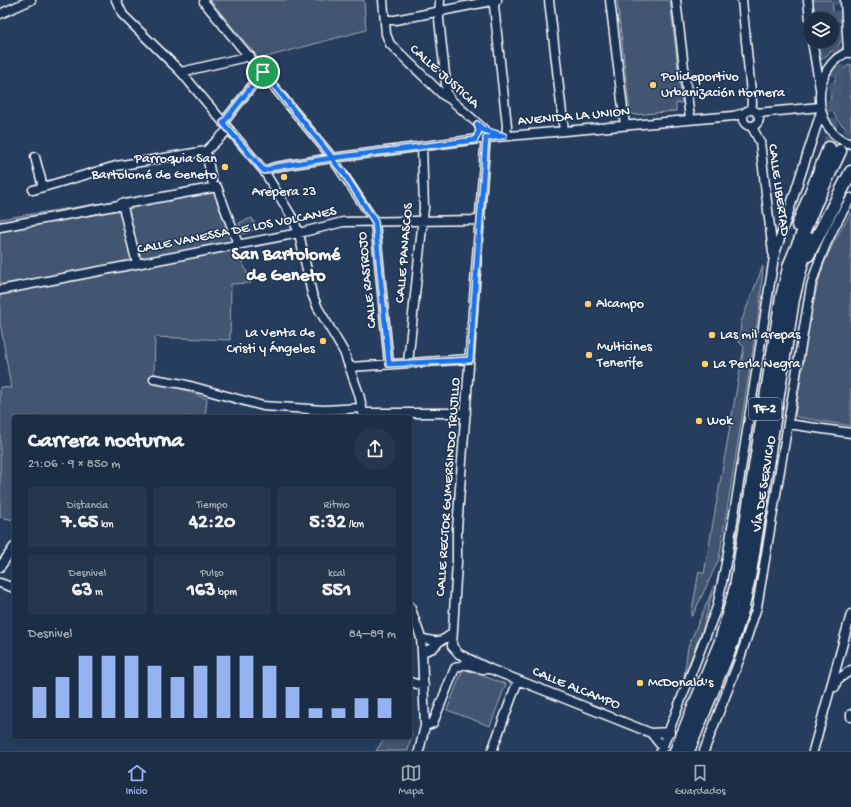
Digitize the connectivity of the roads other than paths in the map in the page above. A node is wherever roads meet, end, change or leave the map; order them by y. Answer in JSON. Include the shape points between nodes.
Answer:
{"nodes":[{"id":1,"x":31,"y":0,"type":"edge"},
{"id":2,"x":116,"y":0,"type":"edge"},
{"id":3,"x":383,"y":0,"type":"edge"},
{"id":4,"x":440,"y":0,"type":"edge"},
{"id":5,"x":497,"y":0,"type":"edge"},
{"id":6,"x":550,"y":0,"type":"edge"},
{"id":7,"x":610,"y":0,"type":"edge"},
{"id":8,"x":676,"y":0,"type":"edge"},
{"id":9,"x":742,"y":0,"type":"edge"},
{"id":10,"x":808,"y":0,"type":"edge"},
{"id":11,"x":847,"y":0,"type":"edge"},
{"id":12,"x":204,"y":2,"type":"dead end"},
{"id":13,"x":439,"y":11,"type":"junction"},
{"id":14,"x":809,"y":12,"type":"edge"},
{"id":15,"x":0,"y":14,"type":"edge"},
{"id":16,"x":385,"y":20,"type":"junction"},
{"id":17,"x":813,"y":48,"type":"edge"},
{"id":18,"x":851,"y":51,"type":"edge"},
{"id":19,"x":250,"y":56,"type":"junction"},
{"id":20,"x":181,"y":72,"type":"junction"},
{"id":21,"x":263,"y":72,"type":"junction"},
{"id":22,"x":445,"y":77,"type":"junction"},
{"id":23,"x":425,"y":79,"type":"junction"},
{"id":24,"x":820,"y":88,"type":"junction"},
{"id":25,"x":450,"y":99,"type":"junction"},
{"id":26,"x":820,"y":109,"type":"junction"},
{"id":27,"x":751,"y":112,"type":"junction"},
{"id":28,"x":690,"y":120,"type":"junction"},
{"id":29,"x":477,"y":124,"type":"junction"},
{"id":30,"x":625,"y":125,"type":"junction"},
{"id":31,"x":226,"y":126,"type":"junction"},
{"id":32,"x":752,"y":127,"type":"junction"},
{"id":33,"x":564,"y":131,"type":"junction"},
{"id":34,"x":485,"y":134,"type":"junction"},
{"id":35,"x":505,"y":136,"type":"junction"},
{"id":36,"x":475,"y":140,"type":"junction"},
{"id":37,"x":422,"y":146,"type":"junction"},
{"id":38,"x":842,"y":149,"type":"edge"},
{"id":39,"x":206,"y":151,"type":"junction"},
{"id":40,"x":35,"y":157,"type":"dead end"},
{"id":41,"x":332,"y":158,"type":"junction"},
{"id":42,"x":264,"y":171,"type":"junction"},
{"id":43,"x":851,"y":172,"type":"edge"},
{"id":44,"x":212,"y":181,"type":"dead end"},
{"id":45,"x":43,"y":187,"type":"junction"},
{"id":46,"x":33,"y":190,"type":"dead end"},
{"id":47,"x":851,"y":198,"type":"edge"},
{"id":48,"x":122,"y":203,"type":"junction"},
{"id":49,"x":422,"y":220,"type":"junction"},
{"id":50,"x":481,"y":220,"type":"junction"},
{"id":51,"x":375,"y":222,"type":"junction"},
{"id":52,"x":0,"y":227,"type":"edge"},
{"id":53,"x":299,"y":233,"type":"junction"},
{"id":54,"x":238,"y":244,"type":"junction"},
{"id":55,"x":774,"y":258,"type":"junction"},
{"id":56,"x":137,"y":264,"type":"junction"},
{"id":57,"x":795,"y":268,"type":"junction"},
{"id":58,"x":0,"y":290,"type":"edge"},
{"id":59,"x":470,"y":360,"type":"junction"},
{"id":60,"x":408,"y":363,"type":"junction"},
{"id":61,"x":389,"y":364,"type":"junction"},
{"id":62,"x":350,"y":367,"type":"junction"},
{"id":63,"x":154,"y":378,"type":"dead end"},
{"id":64,"x":363,"y":413,"type":"edge"},
{"id":65,"x":466,"y":413,"type":"junction"},
{"id":66,"x":788,"y":424,"type":"junction"},
{"id":67,"x":851,"y":433,"type":"edge"},
{"id":68,"x":12,"y":550,"type":"edge"},
{"id":69,"x":0,"y":567,"type":"edge"},
{"id":70,"x":0,"y":583,"type":"edge"},
{"id":71,"x":12,"y":587,"type":"edge"},
{"id":72,"x":412,"y":612,"type":"edge"},
{"id":73,"x":851,"y":614,"type":"edge"},
{"id":74,"x":452,"y":633,"type":"junction"},
{"id":75,"x":421,"y":638,"type":"junction"},
{"id":76,"x":439,"y":642,"type":"junction"},
{"id":77,"x":452,"y":646,"type":"joint"},
{"id":78,"x":422,"y":652,"type":"junction"},
{"id":79,"x":839,"y":658,"type":"junction"},
{"id":80,"x":490,"y":669,"type":"junction"},
{"id":81,"x":851,"y":669,"type":"edge"},
{"id":82,"x":518,"y":680,"type":"junction"},
{"id":83,"x":412,"y":683,"type":"edge"},
{"id":84,"x":424,"y":686,"type":"junction"},
{"id":85,"x":827,"y":702,"type":"junction"},
{"id":86,"x":424,"y":726,"type":"junction"},
{"id":87,"x":670,"y":732,"type":"junction"},
{"id":88,"x":651,"y":733,"type":"junction"},
{"id":89,"x":662,"y":749,"type":"edge"},
{"id":90,"x":419,"y":751,"type":"edge"},
{"id":91,"x":492,"y":751,"type":"edge"},
{"id":92,"x":676,"y":751,"type":"edge"},
{"id":93,"x":688,"y":751,"type":"edge"},
{"id":94,"x":704,"y":751,"type":"edge"},
{"id":95,"x":813,"y":751,"type":"edge"}],
"edges":[{"from":1,"to":15,"type":"street"},
{"from":2,"to":20,"type":"street","via":[[123,14]]},
{"from":3,"to":16,"type":"street"},
{"from":4,"to":13,"type":"street"},
{"from":5,"to":13,"type":"street"},
{"from":5,"to":35,"type":"street","via":[[494,6],[508,126]]},
{"from":6,"to":33,"type":"street"},
{"from":7,"to":30,"type":"street"},
{"from":8,"to":28,"type":"street"},
{"from":9,"to":27,"type":"street"},
{"from":10,"to":14,"type":"street"},
{"from":11,"to":18,"type":"highway"},
{"from":12,"to":19,"type":"street","name":"CALLE RASTROJO"},
{"from":13,"to":16,"type":"street"},
{"from":13,"to":22,"type":"street"},
{"from":16,"to":23,"type":"street","name":"CALLE JUSTICIA","via":[[390,44]]},
{"from":17,"to":24,"type":"street"},
{"from":18,"to":24,"type":"street","via":[[837,58],[827,70]]},
{"from":19,"to":20,"type":"street"},
{"from":19,"to":21,"type":"street","name":"CALLE RASTROJO"},
{"from":20,"to":31,"type":"street"},
{"from":21,"to":31,"type":"street"},
{"from":21,"to":41,"type":"street","name":"CALLE RASTROJO"},
{"from":22,"to":23,"type":"street","via":[[435,81]]},
{"from":22,"to":25,"type":"street"},
{"from":23,"to":25,"type":"street","name":"CALLE JUSTICIA"},
{"from":24,"to":26,"type":"street"},
{"from":25,"to":29,"type":"street","name":"CALLE JUSTICIA"},
{"from":26,"to":27,"type":"street","name":"AVENIDA LA UNION"},
{"from":26,"to":38,"type":"street","via":[[826,124],[839,138]]},
{"from":26,"to":55,"type":"street"},
{"from":27,"to":28,"type":"street","name":"AVENIDA LA UNION"},
{"from":27,"to":32,"type":"street","via":[[759,122]]},
{"from":27,"to":32,"type":"street","name":"CALLE LIBERTAD","via":[[744,122]]},
{"from":28,"to":30,"type":"street","name":"AVENIDA LA UNION"},
{"from":29,"to":34,"type":"street","name":"CALLE JUSTICIA"},
{"from":29,"to":36,"type":"street","via":[[479,131]]},
{"from":30,"to":33,"type":"street","name":"AVENIDA LA UNION"},
{"from":31,"to":39,"type":"street"},
{"from":31,"to":42,"type":"street"},
{"from":32,"to":55,"type":"street","name":"CALLE LIBERTAD","via":[[760,142]]},
{"from":33,"to":35,"type":"street","name":"AVENIDA LA UNION"},
{"from":34,"to":35,"type":"street","name":"AVENIDA LA UNION"},
{"from":34,"to":36,"type":"street","name":"AVENIDA LA UNION"},
{"from":34,"to":50,"type":"street","name":"CALLE RECTOR GUMERSINDO TRUJILLO"},
{"from":36,"to":37,"type":"street","name":"AVENIDA LA UNION"},
{"from":37,"to":41,"type":"street","name":"AVENIDA LA UNION"},
{"from":37,"to":49,"type":"street","name":"CALLE PANASCOS"},
{"from":38,"to":57,"type":"highway","number":"TF-2","via":[[815,204]]},
{"from":39,"to":44,"type":"street"},
{"from":39,"to":45,"type":"street","via":[[116,166]]},
{"from":40,"to":45,"type":"street"},
{"from":41,"to":42,"type":"street","name":"AVENIDA LA UNION"},
{"from":41,"to":51,"type":"street","name":"CALLE RASTROJO"},
{"from":42,"to":53,"type":"street"},
{"from":43,"to":57,"type":"highway"},
{"from":45,"to":46,"type":"street"},
{"from":47,"to":66,"type":"street","name":"VÍA DE SERVICIO","via":[[822,250],[811,286]]},
{"from":48,"to":52,"type":"street"},
{"from":48,"to":54,"type":"street","via":[[217,187]]},
{"from":48,"to":56,"type":"street"},
{"from":49,"to":50,"type":"street","name":"CALLE VANESSA DE LOS VOLCANES"},
{"from":49,"to":51,"type":"street","name":"CALLE VANESSA DE LOS VOLCANES"},
{"from":49,"to":60,"type":"street","name":"CALLE PANASCOS"},
{"from":50,"to":59,"type":"street","name":"CALLE RECTOR GUMERSINDO TRUJILLO"},
{"from":51,"to":53,"type":"street","name":"CALLE VANESSA DE LOS VOLCANES","via":[[343,222]]},
{"from":51,"to":61,"type":"street","name":"CALLE RASTROJO"},
{"from":53,"to":54,"type":"street","name":"CALLE VANESSA DE LOS VOLCANES"},
{"from":53,"to":62,"type":"street","via":[[312,294]]},
{"from":54,"to":56,"type":"street","name":"CALLE VANESSA DE LOS VOLCANES"},
{"from":55,"to":87,"type":"street","via":[[728,553],[717,607]]},
{"from":56,"to":58,"type":"street","name":"CALLE VANESSA DE LOS VOLCANES"},
{"from":57,"to":92,"type":"highway","number":"TF-2","via":[[782,297],[736,587],[721,642]]},
{"from":57,"to":93,"type":"highway","number":"TF-2","via":[[790,319],[743,607],[732,643]]},
{"from":59,"to":60,"type":"street"},
{"from":59,"to":65,"type":"street","name":"CALLE RECTOR GUMERSINDO TRUJILLO"},
{"from":60,"to":61,"type":"street"},
{"from":61,"to":62,"type":"street"},
{"from":62,"to":64,"type":"street"},
{"from":63,"to":64,"type":"street","via":[[263,406]]},
{"from":64,"to":65,"type":"street"},
{"from":65,"to":74,"type":"street","name":"CALLE RECTOR GUMERSINDO TRUJILLO"},
{"from":66,"to":67,"type":"street"},
{"from":66,"to":94,"type":"street","name":"VÍA DE SERVICIO","via":[[757,607]]},
{"from":68,"to":69,"type":"street"},
{"from":70,"to":71,"type":"street"},
{"from":72,"to":75,"type":"street"},
{"from":73,"to":79,"type":"street"},
{"from":74,"to":76,"type":"street","via":[[444,641]]},
{"from":74,"to":77,"type":"street","name":"CALLE RECTOR GUMERSINDO TRUJILLO"},
{"from":75,"to":76,"type":"street"},
{"from":75,"to":78,"type":"street"},
{"from":76,"to":78,"type":"street","via":[[433,648]]},
{"from":77,"to":80,"type":"street","name":"CALLE ALCAMPO","via":[[459,654]]},
{"from":78,"to":84,"type":"street"},
{"from":79,"to":81,"type":"street"},
{"from":79,"to":85,"type":"street"},
{"from":80,"to":82,"type":"street","name":"CALLE ALCAMPO"},
{"from":80,"to":86,"type":"street","name":"CALLE ALCAMPO","via":[[482,670],[465,664],[455,668],[433,723]]},
{"from":81,"to":85,"type":"street","via":[[837,680]]},
{"from":82,"to":88,"type":"street","name":"CALLE ALCAMPO"},
{"from":82,"to":91,"type":"street"},
{"from":83,"to":84,"type":"street"},
{"from":84,"to":86,"type":"street"},
{"from":85,"to":95,"type":"street"},
{"from":86,"to":90,"type":"street"},
{"from":87,"to":88,"type":"street","name":"CALLE ALCAMPO"},
{"from":87,"to":89,"type":"street"},
{"from":88,"to":89,"type":"street","name":"CALLE ALCAMPO"}]}
